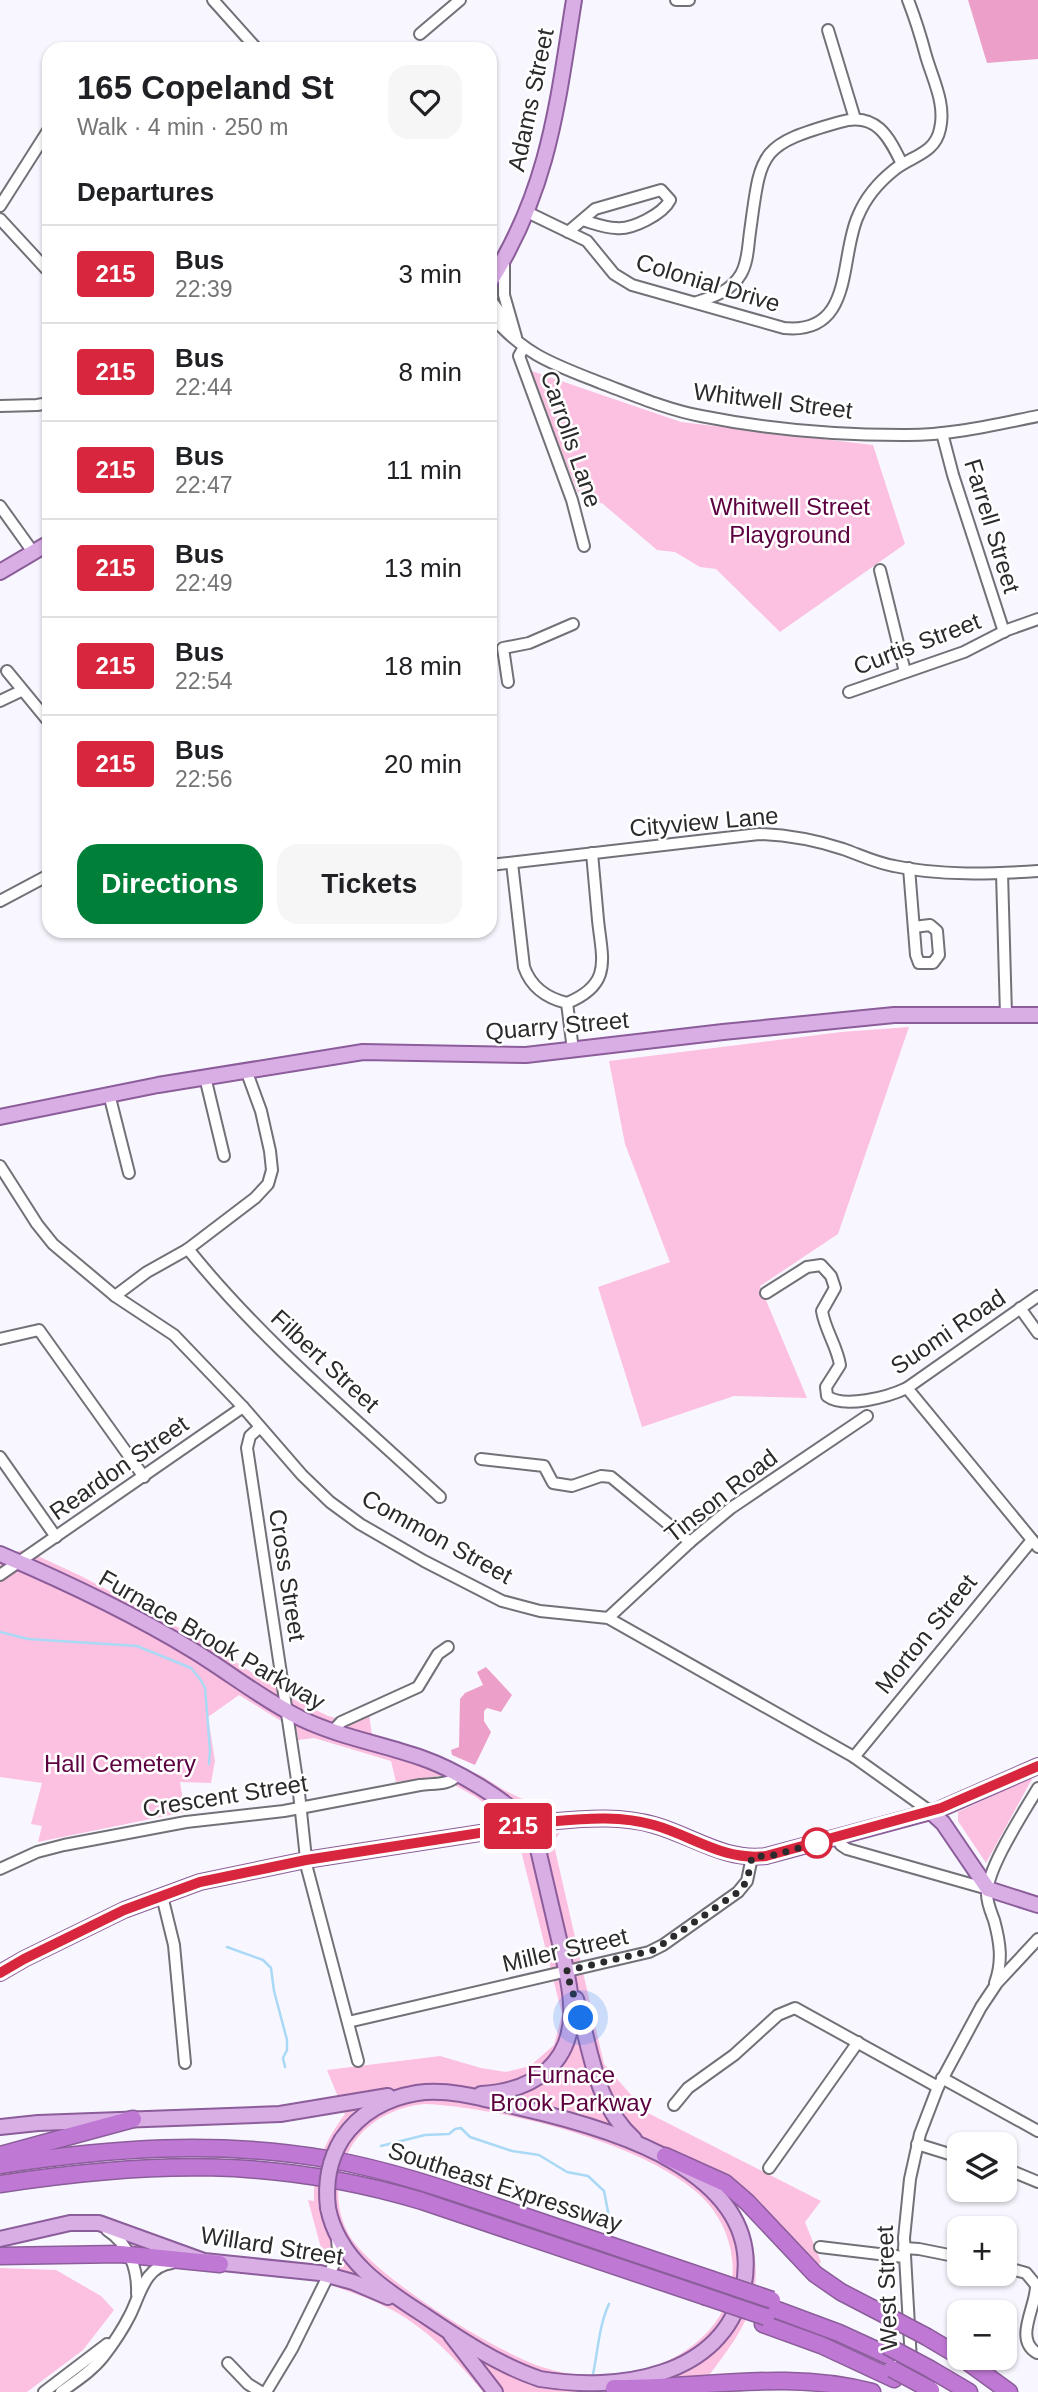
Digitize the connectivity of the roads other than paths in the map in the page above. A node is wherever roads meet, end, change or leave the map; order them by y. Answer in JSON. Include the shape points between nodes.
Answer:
{"nodes":[{"id":1,"x":213,"y":0,"type":"edge"},
{"id":2,"x":460,"y":0,"type":"edge"},
{"id":3,"x":574,"y":0,"type":"edge"},
{"id":4,"x":676,"y":0,"type":"edge"},
{"id":5,"x":689,"y":0,"type":"edge"},
{"id":6,"x":908,"y":0,"type":"edge"},
{"id":7,"x":828,"y":30,"type":"dead end"},
{"id":8,"x":420,"y":34,"type":"dead end"},
{"id":9,"x":251,"y":42,"type":"edge"},
{"id":10,"x":855,"y":119,"type":"junction"},
{"id":11,"x":42,"y":140,"type":"edge"},
{"id":12,"x":902,"y":164,"type":"junction"},
{"id":13,"x":0,"y":206,"type":"edge"},
{"id":14,"x":527,"y":212,"type":"junction"},
{"id":15,"x":0,"y":219,"type":"edge"},
{"id":16,"x":582,"y":220,"type":"junction"},
{"id":17,"x":568,"y":232,"type":"junction"},
{"id":18,"x":504,"y":258,"type":"junction"},
{"id":19,"x":42,"y":264,"type":"edge"},
{"id":20,"x":497,"y":270,"type":"edge"},
{"id":21,"x":698,"y":302,"type":"junction"},
{"id":22,"x":497,"y":308,"type":"edge"},
{"id":23,"x":497,"y":321,"type":"edge"},
{"id":24,"x":497,"y":328,"type":"edge"},
{"id":25,"x":520,"y":343,"type":"junction"},
{"id":26,"x":42,"y":404,"type":"edge"},
{"id":27,"x":0,"y":406,"type":"edge"},
{"id":28,"x":1038,"y":416,"type":"edge"},
{"id":29,"x":942,"y":433,"type":"junction"},
{"id":30,"x":0,"y":506,"type":"edge"},
{"id":31,"x":584,"y":546,"type":"dead end"},
{"id":32,"x":42,"y":547,"type":"edge"},
{"id":33,"x":33,"y":552,"type":"junction"},
{"id":34,"x":880,"y":570,"type":"dead end"},
{"id":35,"x":0,"y":572,"type":"edge"},
{"id":36,"x":1038,"y":619,"type":"edge"},
{"id":37,"x":573,"y":624,"type":"dead end"},
{"id":38,"x":1004,"y":632,"type":"junction"},
{"id":39,"x":503,"y":648,"type":"junction"},
{"id":40,"x":497,"y":649,"type":"edge"},
{"id":41,"x":6,"y":671,"type":"dead end"},
{"id":42,"x":905,"y":673,"type":"junction"},
{"id":43,"x":508,"y":682,"type":"dead end"},
{"id":44,"x":21,"y":691,"type":"junction"},
{"id":45,"x":849,"y":692,"type":"dead end"},
{"id":46,"x":0,"y":701,"type":"edge"},
{"id":47,"x":42,"y":714,"type":"edge"},
{"id":48,"x":592,"y":853,"type":"junction"},
{"id":49,"x":512,"y":863,"type":"junction"},
{"id":50,"x":497,"y":864,"type":"edge"},
{"id":51,"x":909,"y":868,"type":"junction"},
{"id":52,"x":1038,"y":871,"type":"edge"},
{"id":53,"x":1002,"y":873,"type":"junction"},
{"id":54,"x":42,"y":879,"type":"edge"},
{"id":55,"x":0,"y":901,"type":"edge"},
{"id":56,"x":914,"y":927,"type":"dead end"},
{"id":57,"x":567,"y":1003,"type":"junction"},
{"id":58,"x":1006,"y":1015,"type":"junction"},
{"id":59,"x":1038,"y":1015,"type":"edge"},
{"id":60,"x":573,"y":1049,"type":"junction"},
{"id":61,"x":246,"y":1070,"type":"junction"},
{"id":62,"x":205,"y":1077,"type":"junction"},
{"id":63,"x":110,"y":1094,"type":"junction"},
{"id":64,"x":0,"y":1117,"type":"edge"},
{"id":65,"x":224,"y":1156,"type":"dead end"},
{"id":66,"x":0,"y":1166,"type":"edge"},
{"id":67,"x":129,"y":1172,"type":"dead end"},
{"id":68,"x":188,"y":1249,"type":"junction"},
{"id":69,"x":766,"y":1293,"type":"dead end"},
{"id":70,"x":115,"y":1296,"type":"junction"},
{"id":71,"x":1038,"y":1296,"type":"edge"},
{"id":72,"x":1020,"y":1308,"type":"junction"},
{"id":73,"x":1038,"y":1333,"type":"edge"},
{"id":74,"x":0,"y":1339,"type":"edge"},
{"id":75,"x":907,"y":1388,"type":"junction"},
{"id":76,"x":243,"y":1407,"type":"junction"},
{"id":77,"x":867,"y":1416,"type":"dead end"},
{"id":78,"x":259,"y":1428,"type":"junction"},
{"id":79,"x":0,"y":1457,"type":"edge"},
{"id":80,"x":481,"y":1458,"type":"dead end"},
{"id":81,"x":144,"y":1476,"type":"junction"},
{"id":82,"x":440,"y":1497,"type":"dead end"},
{"id":83,"x":56,"y":1537,"type":"junction"},
{"id":84,"x":690,"y":1542,"type":"junction"},
{"id":85,"x":1035,"y":1544,"type":"edge"},
{"id":86,"x":0,"y":1554,"type":"edge"},
{"id":87,"x":19,"y":1562,"type":"junction"},
{"id":88,"x":0,"y":1575,"type":"edge"},
{"id":89,"x":608,"y":1618,"type":"junction"},
{"id":90,"x":448,"y":1647,"type":"dead end"},
{"id":91,"x":286,"y":1711,"type":"junction"},
{"id":92,"x":332,"y":1732,"type":"junction"},
{"id":93,"x":854,"y":1757,"type":"junction"},
{"id":94,"x":1038,"y":1766,"type":"edge"},
{"id":95,"x":458,"y":1774,"type":"junction"},
{"id":96,"x":1038,"y":1788,"type":"edge"},
{"id":97,"x":300,"y":1808,"type":"junction"},
{"id":98,"x":931,"y":1812,"type":"junction"},
{"id":99,"x":527,"y":1825,"type":"junction"},
{"id":100,"x":836,"y":1838,"type":"junction"},
{"id":101,"x":752,"y":1857,"type":"junction"},
{"id":102,"x":306,"y":1860,"type":"junction"},
{"id":103,"x":0,"y":1869,"type":"edge"},
{"id":104,"x":988,"y":1889,"type":"junction"},
{"id":105,"x":162,"y":1896,"type":"junction"},
{"id":106,"x":1038,"y":1905,"type":"edge"},
{"id":107,"x":1038,"y":1939,"type":"edge"},
{"id":108,"x":566,"y":1971,"type":"junction"},
{"id":109,"x":0,"y":1973,"type":"edge"},
{"id":110,"x":991,"y":1992,"type":"junction"},
{"id":111,"x":348,"y":2022,"type":"junction"},
{"id":112,"x":858,"y":2042,"type":"junction"},
{"id":113,"x":358,"y":2061,"type":"dead end"},
{"id":114,"x":185,"y":2063,"type":"dead end"},
{"id":115,"x":940,"y":2083,"type":"junction"},
{"id":116,"x":417,"y":2093,"type":"junction"},
{"id":117,"x":455,"y":2094,"type":"junction"},
{"id":118,"x":674,"y":2105,"type":"dead end"},
{"id":119,"x":133,"y":2119,"type":"junction"},
{"id":120,"x":0,"y":2127,"type":"edge"},
{"id":121,"x":1038,"y":2131,"type":"edge"},
{"id":122,"x":917,"y":2144,"type":"junction"},
{"id":123,"x":644,"y":2146,"type":"junction"},
{"id":124,"x":947,"y":2153,"type":"edge"},
{"id":125,"x":0,"y":2155,"type":"edge"},
{"id":126,"x":665,"y":2156,"type":"junction"},
{"id":127,"x":0,"y":2165,"type":"edge"},
{"id":128,"x":769,"y":2168,"type":"dead end"},
{"id":129,"x":0,"y":2173,"type":"edge"},
{"id":130,"x":1017,"y":2173,"type":"edge"},
{"id":131,"x":1038,"y":2182,"type":"edge"},
{"id":132,"x":0,"y":2184,"type":"edge"},
{"id":133,"x":0,"y":2192,"type":"edge"},
{"id":134,"x":92,"y":2222,"type":"junction"},
{"id":135,"x":337,"y":2238,"type":"junction"},
{"id":136,"x":0,"y":2239,"type":"edge"},
{"id":137,"x":820,"y":2247,"type":"dead end"},
{"id":138,"x":904,"y":2252,"type":"junction"},
{"id":139,"x":130,"y":2255,"type":"junction"},
{"id":140,"x":947,"y":2255,"type":"edge"},
{"id":141,"x":0,"y":2256,"type":"edge"},
{"id":142,"x":220,"y":2264,"type":"junction"},
{"id":143,"x":1017,"y":2271,"type":"edge"},
{"id":144,"x":329,"y":2275,"type":"junction"},
{"id":145,"x":706,"y":2291,"type":"junction"},
{"id":146,"x":137,"y":2297,"type":"junction"},
{"id":147,"x":412,"y":2308,"type":"junction"},
{"id":148,"x":767,"y":2312,"type":"junction"},
{"id":149,"x":448,"y":2331,"type":"junction"},
{"id":150,"x":117,"y":2335,"type":"junction"},
{"id":151,"x":947,"y":2349,"type":"edge"},
{"id":152,"x":1037,"y":2353,"type":"edge"},
{"id":153,"x":228,"y":2362,"type":"dead end"},
{"id":154,"x":890,"y":2362,"type":"junction"},
{"id":155,"x":978,"y":2370,"type":"edge"},
{"id":156,"x":929,"y":2384,"type":"edge"},
{"id":157,"x":613,"y":2388,"type":"junction"},
{"id":158,"x":258,"y":2391,"type":"edge"},
{"id":159,"x":44,"y":2392,"type":"edge"},
{"id":160,"x":61,"y":2392,"type":"edge"},
{"id":161,"x":495,"y":2392,"type":"edge"},
{"id":162,"x":592,"y":2392,"type":"edge"},
{"id":163,"x":872,"y":2392,"type":"edge"},
{"id":164,"x":912,"y":2392,"type":"edge"},
{"id":165,"x":954,"y":2392,"type":"edge"},
{"id":166,"x":969,"y":2392,"type":"edge"},
{"id":167,"x":1009,"y":2392,"type":"edge"}],
"edges":[{"from":1,"to":9,"type":"street"},
{"from":2,"to":8,"type":"street"},
{"from":3,"to":14,"type":"main road","name":"Adams Street","via":[[552,135]]},
{"from":4,"to":5,"type":"street"},
{"from":6,"to":12,"type":"street","name":"Colonial Drive","via":[[942,106],[942,120],[934,144]]},
{"from":7,"to":10,"type":"street"},
{"from":10,"to":12,"type":"street","via":[[884,131]]},
{"from":10,"to":21,"type":"street","via":[[798,134],[771,152],[758,174],[742,271],[725,291]]},
{"from":11,"to":13,"type":"street"},
{"from":12,"to":21,"type":"street","name":"Colonial Drive","via":[[871,194],[859,214],[842,291],[821,320],[785,328]]},
{"from":14,"to":17,"type":"street","name":"Colonial Drive"},
{"from":14,"to":18,"type":"main road","name":"Adams Street"},
{"from":15,"to":19,"type":"street"},
{"from":16,"to":16,"type":"street","via":[[618,229],[656,216],[670,200],[661,190],[595,209]]},
{"from":16,"to":17,"type":"street"},
{"from":17,"to":21,"type":"street","name":"Colonial Drive","via":[[587,241],[625,282]]},
{"from":18,"to":20,"type":"main road","name":"Adams Street"},
{"from":18,"to":25,"type":"street","via":[[504,295]]},
{"from":22,"to":25,"type":"street","name":"Whitwell Street"},
{"from":23,"to":25,"type":"street","name":"Whitwell Street"},
{"from":24,"to":25,"type":"street"},
{"from":25,"to":29,"type":"street","name":"Whitwell Street","via":[[563,369],[699,416],[827,432]]},
{"from":25,"to":31,"type":"street","name":"Carrolls Lane","via":[[519,356],[572,500]]},
{"from":26,"to":27,"type":"street"},
{"from":28,"to":29,"type":"street","name":"Whitwell Street"},
{"from":29,"to":38,"type":"street","name":"Farrell Street"},
{"from":30,"to":33,"type":"street"},
{"from":32,"to":33,"type":"main road"},
{"from":33,"to":35,"type":"main road"},
{"from":34,"to":42,"type":"street"},
{"from":36,"to":38,"type":"street","name":"Curtis Street"},
{"from":37,"to":39,"type":"street","via":[[529,643]]},
{"from":38,"to":42,"type":"street","name":"Curtis Street","via":[[964,653]]},
{"from":39,"to":40,"type":"street"},
{"from":39,"to":43,"type":"street"},
{"from":41,"to":44,"type":"street"},
{"from":42,"to":45,"type":"street","name":"Curtis Street"},
{"from":44,"to":46,"type":"street"},
{"from":44,"to":47,"type":"street"},
{"from":48,"to":49,"type":"street","name":"Cityview Lane"},
{"from":48,"to":51,"type":"street","name":"Cityview Lane","via":[[786,835]]},
{"from":48,"to":57,"type":"street","via":[[603,964],[596,983]]},
{"from":49,"to":50,"type":"street","name":"Cityview Lane"},
{"from":49,"to":57,"type":"street","via":[[528,979],[545,995]]},
{"from":51,"to":53,"type":"street","name":"Cityview Lane"},
{"from":51,"to":56,"type":"street"},
{"from":52,"to":53,"type":"street","name":"Cityview Lane"},
{"from":53,"to":58,"type":"street"},
{"from":54,"to":55,"type":"street"},
{"from":57,"to":60,"type":"street"},
{"from":58,"to":59,"type":"main road","name":"Quarry Street"},
{"from":58,"to":60,"type":"main road","name":"Quarry Street","via":[[894,1015]]},
{"from":60,"to":61,"type":"main road","name":"Quarry Street","via":[[526,1055],[363,1052]]},
{"from":61,"to":62,"type":"main road","name":"Quarry Street"},
{"from":61,"to":68,"type":"street","via":[[270,1151],[268,1184]]},
{"from":62,"to":63,"type":"main road","name":"Quarry Street"},
{"from":62,"to":65,"type":"street"},
{"from":63,"to":64,"type":"main road","name":"Quarry Street"},
{"from":63,"to":67,"type":"street"},
{"from":66,"to":70,"type":"street","name":"Common Street","via":[[53,1244]]},
{"from":68,"to":70,"type":"street"},
{"from":68,"to":82,"type":"street","name":"Filbert Street","via":[[244,1313]]},
{"from":69,"to":75,"type":"street","name":"Suomi Road","via":[[807,1267],[821,1265],[835,1288],[822,1311],[840,1365],[826,1387],[827,1396],[846,1403]]},
{"from":70,"to":76,"type":"street","name":"Common Street","via":[[174,1335]]},
{"from":71,"to":72,"type":"street","name":"Suomi Road"},
{"from":72,"to":73,"type":"street"},
{"from":72,"to":75,"type":"street","name":"Suomi Road"},
{"from":74,"to":81,"type":"street","via":[[39,1329]]},
{"from":75,"to":85,"type":"street"},
{"from":76,"to":78,"type":"street","name":"Common Street"},
{"from":76,"to":81,"type":"street","name":"Reardon Street"},
{"from":77,"to":84,"type":"street","name":"Tinson Road","via":[[731,1508]]},
{"from":78,"to":89,"type":"street","name":"Common Street","via":[[330,1502],[456,1579],[502,1601],[540,1611]]},
{"from":78,"to":91,"type":"street","name":"Cross Street","via":[[250,1436],[247,1448]]},
{"from":79,"to":83,"type":"street"},
{"from":80,"to":84,"type":"street","via":[[544,1466],[553,1483],[572,1486],[611,1477]]},
{"from":81,"to":83,"type":"street","name":"Reardon Street"},
{"from":83,"to":87,"type":"street","name":"Reardon Street"},
{"from":84,"to":89,"type":"street","name":"Tinson Road"},
{"from":85,"to":93,"type":"street","name":"Morton Street"},
{"from":86,"to":87,"type":"main road","name":"Furnace Brook Parkway"},
{"from":87,"to":88,"type":"street","name":"Reardon Street"},
{"from":87,"to":91,"type":"main road","name":"Furnace Brook Parkway","via":[[166,1635]]},
{"from":89,"to":93,"type":"street","name":"Common Street"},
{"from":90,"to":92,"type":"street","via":[[438,1654],[418,1687],[341,1722]]},
{"from":91,"to":92,"type":"main road","name":"Furnace Brook Parkway"},
{"from":91,"to":97,"type":"street","name":"Cross Street"},
{"from":92,"to":95,"type":"main road","name":"Furnace Brook Parkway","via":[[423,1758]]},
{"from":93,"to":98,"type":"street","name":"Common Street"},
{"from":94,"to":98,"type":"main road"},
{"from":95,"to":97,"type":"street","name":"Crescent Street","via":[[451,1782]]},
{"from":95,"to":99,"type":"main road","name":"Furnace Brook Parkway","via":[[496,1797]]},
{"from":96,"to":104,"type":"street","name":"West Street","via":[[1002,1851]]},
{"from":97,"to":102,"type":"street","name":"Cross Street"},
{"from":97,"to":103,"type":"street","name":"Crescent Street","via":[[186,1822],[64,1845]]},
{"from":98,"to":100,"type":"main road"},
{"from":98,"to":104,"type":"main road","name":"Common Street"},
{"from":99,"to":101,"type":"main road","via":[[564,1820],[637,1821],[716,1851]]},
{"from":99,"to":102,"type":"main road"},
{"from":99,"to":108,"type":"main road","name":"Furnace Brook Parkway","via":[[537,1845]]},
{"from":100,"to":101,"type":"main road"},
{"from":100,"to":104,"type":"street","via":[[847,1849]]},
{"from":101,"to":108,"type":"street","name":"Miller Street","via":[[747,1881],[738,1892],[659,1948]]},
{"from":102,"to":105,"type":"main road","via":[[200,1882]]},
{"from":102,"to":111,"type":"street","name":"Cross Street"},
{"from":104,"to":106,"type":"main road"},
{"from":104,"to":110,"type":"street","name":"West Street","via":[[1001,1951]]},
{"from":105,"to":109,"type":"main road","via":[[124,1910]]},
{"from":105,"to":114,"type":"street","via":[[174,1945]]},
{"from":107,"to":110,"type":"street","name":"West Street"},
{"from":108,"to":111,"type":"street","name":"Miller Street"},
{"from":108,"to":117,"type":"main road","name":"Furnace Brook Parkway","via":[[571,2020],[564,2048],[551,2066],[515,2089]]},
{"from":108,"to":123,"type":"main road","name":"Furnace Brook Parkway","via":[[603,2096],[624,2129]]},
{"from":110,"to":115,"type":"street","name":"West Street"},
{"from":111,"to":113,"type":"street","name":"Cross Street"},
{"from":112,"to":115,"type":"street"},
{"from":112,"to":118,"type":"street","via":[[790,2008]]},
{"from":112,"to":128,"type":"street"},
{"from":115,"to":121,"type":"street"},
{"from":115,"to":122,"type":"street","name":"West Street"},
{"from":116,"to":117,"type":"main road","name":"Furnace Brook Parkway"},
{"from":116,"to":119,"type":"main road","via":[[280,2115]]},
{"from":116,"to":135,"type":"main road","name":"Furnace Brook Parkway","bridge":true,"via":[[374,2108],[342,2139],[328,2175],[328,2208]]},
{"from":117,"to":123,"type":"main road","name":"Furnace Brook Parkway","via":[[580,2122]]},
{"from":119,"to":120,"type":"main road"},
{"from":119,"to":125,"type":"highway"},
{"from":122,"to":124,"type":"street"},
{"from":122,"to":138,"type":"street","name":"West Street"},
{"from":123,"to":126,"type":"main road","name":"Furnace Brook Parkway"},
{"from":126,"to":151,"type":"highway","bridge":true,"via":[[725,2183],[815,2274],[841,2292]]},
{"from":126,"to":157,"type":"main road","name":"Furnace Brook Parkway","via":[[698,2178],[727,2209],[743,2248],[742,2290],[729,2323],[698,2357],[653,2381]]},
{"from":127,"to":145,"type":"highway","name":"Southeast Expressway","via":[[160,2148],[227,2148],[325,2159],[429,2184]]},
{"from":129,"to":145,"type":"highway","via":[[144,2155],[226,2156],[324,2166],[419,2189]]},
{"from":130,"to":131,"type":"street"},
{"from":132,"to":145,"type":"highway","via":[[80,2172],[171,2166],[245,2168],[326,2178],[422,2201]]},
{"from":133,"to":145,"type":"highway","name":"Southeast Expressway","via":[[162,2174],[308,2183],[373,2196]]},
{"from":134,"to":136,"type":"main road","name":"Willard Street"},
{"from":134,"to":139,"type":"street","via":[[116,2236]]},
{"from":134,"to":142,"type":"main road","name":"Willard Street"},
{"from":135,"to":144,"type":"street","via":[[337,2256]]},
{"from":135,"to":147,"type":"main road","name":"Furnace Brook Parkway","via":[[358,2265]]},
{"from":137,"to":138,"type":"street"},
{"from":138,"to":140,"type":"street","via":[[919,2249]]},
{"from":138,"to":164,"type":"street","name":"West Street"},
{"from":139,"to":141,"type":"highway"},
{"from":139,"to":142,"type":"highway"},
{"from":139,"to":146,"type":"street"},
{"from":142,"to":144,"type":"main road","name":"Willard Street"},
{"from":142,"to":146,"type":"street","via":[[160,2266]]},
{"from":143,"to":152,"type":"street","via":[[1029,2275],[1036,2285],[1026,2337]]},
{"from":144,"to":147,"type":"main road","name":"Willard Street"},
{"from":144,"to":158,"type":"street","via":[[292,2349]]},
{"from":145,"to":148,"type":"highway","name":"Southeast Expressway"},
{"from":145,"to":148,"type":"highway","name":"Southeast Expressway","bridge":true},
{"from":146,"to":150,"type":"street"},
{"from":147,"to":149,"type":"main road","name":"Furnace Brook Parkway"},
{"from":148,"to":154,"type":"highway","name":"Southeast Expressway","via":[[821,2345]]},
{"from":148,"to":154,"type":"highway","name":"Southeast Expressway","via":[[842,2326]]},
{"from":149,"to":157,"type":"main road","name":"Furnace Brook Parkway","via":[[538,2378]]},
{"from":149,"to":161,"type":"main road"},
{"from":150,"to":159,"type":"street"},
{"from":150,"to":160,"type":"street","via":[[93,2367]]},
{"from":153,"to":158,"type":"street"},
{"from":154,"to":156,"type":"highway","name":"Southeast Expressway"},
{"from":154,"to":156,"type":"highway","name":"Southeast Expressway","bridge":true},
{"from":155,"to":167,"type":"highway"},
{"from":156,"to":165,"type":"highway"},
{"from":156,"to":166,"type":"highway","name":"Southeast Expressway"},
{"from":157,"to":162,"type":"main road"},
{"from":157,"to":163,"type":"highway","via":[[790,2380]]}]}
